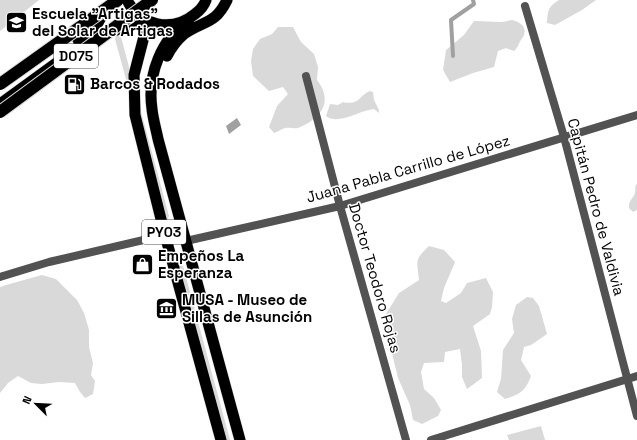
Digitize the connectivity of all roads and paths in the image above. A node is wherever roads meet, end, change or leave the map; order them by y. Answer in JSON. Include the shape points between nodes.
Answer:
{"nodes":[{"id":1,"x":109,"y":0,"type":"edge"},
{"id":2,"x":118,"y":0,"type":"edge"},
{"id":3,"x":127,"y":0,"type":"edge"},
{"id":4,"x":152,"y":0,"type":"edge"},
{"id":5,"x":206,"y":0,"type":"edge"},
{"id":6,"x":227,"y":0,"type":"edge"},
{"id":7,"x":525,"y":6,"type":"dead end"},
{"id":8,"x":189,"y":19,"type":"junction"},
{"id":9,"x":146,"y":21,"type":"junction"},
{"id":10,"x":306,"y":76,"type":"dead end"},
{"id":11,"x":0,"y":84,"type":"edge"},
{"id":12,"x":0,"y":96,"type":"edge"},
{"id":13,"x":0,"y":104,"type":"edge"},
{"id":14,"x":152,"y":108,"type":"junction"},
{"id":15,"x":0,"y":112,"type":"edge"},
{"id":16,"x":637,"y":115,"type":"edge"},
{"id":17,"x":564,"y":138,"type":"junction"},
{"id":18,"x":340,"y":206,"type":"junction"},
{"id":19,"x":164,"y":235,"type":"junction"},
{"id":20,"x":186,"y":241,"type":"junction"},
{"id":21,"x":0,"y":277,"type":"edge"},
{"id":22,"x":637,"y":376,"type":"edge"},
{"id":23,"x":627,"y":379,"type":"junction"},
{"id":24,"x":637,"y":416,"type":"edge"},
{"id":25,"x":221,"y":440,"type":"edge"},
{"id":26,"x":240,"y":440,"type":"edge"},
{"id":27,"x":406,"y":440,"type":"edge"},
{"id":28,"x":431,"y":440,"type":"edge"}],
"edges":[{"from":1,"to":12,"type":"highway","number":"D075","via":[[98,23],[85,35]]},
{"from":2,"to":11,"type":"highway","number":"D075","bridge":true},
{"from":3,"to":9,"type":"highway"},
{"from":4,"to":15,"type":"highway","number":"D075","bridge":true},
{"from":5,"to":8,"type":"highway","number":"PY03","via":[[198,12]]},
{"from":6,"to":14,"type":"highway","via":[[213,20],[184,35],[172,46],[160,72]]},
{"from":7,"to":17,"type":"street","name":"Capitán Pedro de Valdivia"},
{"from":8,"to":9,"type":"highway","number":"PY03","via":[[182,23],[165,25]]},
{"from":8,"to":14,"type":"highway","number":"PY03","via":[[169,39],[154,68],[151,86]]},
{"from":9,"to":13,"type":"highway","number":"D075","via":[[88,40]]},
{"from":9,"to":19,"type":"highway","number":"PY03","via":[[134,75],[135,115]]},
{"from":10,"to":18,"type":"street","name":"Doctor Teodoro Rojas"},
{"from":14,"to":20,"type":"highway","number":"PY03"},
{"from":16,"to":17,"type":"street","name":"Juana Pabla Carrillo de López"},
{"from":17,"to":18,"type":"street","name":"Juana Pabla Carrillo de López"},
{"from":17,"to":23,"type":"street","name":"Capitán Pedro de Valdivia"},
{"from":18,"to":20,"type":"street","name":"Juana Pabla Carrillo de López"},
{"from":18,"to":27,"type":"street","name":"Doctor Teodoro Rojas"},
{"from":19,"to":20,"type":"street"},
{"from":19,"to":21,"type":"street","via":[[49,262]]},
{"from":19,"to":25,"type":"highway","number":"PY03"},
{"from":20,"to":26,"type":"highway","number":"PY03"},
{"from":22,"to":23,"type":"street"},
{"from":23,"to":24,"type":"street","name":"Capitán Pedro de Valdivia"},
{"from":23,"to":28,"type":"street"}]}
